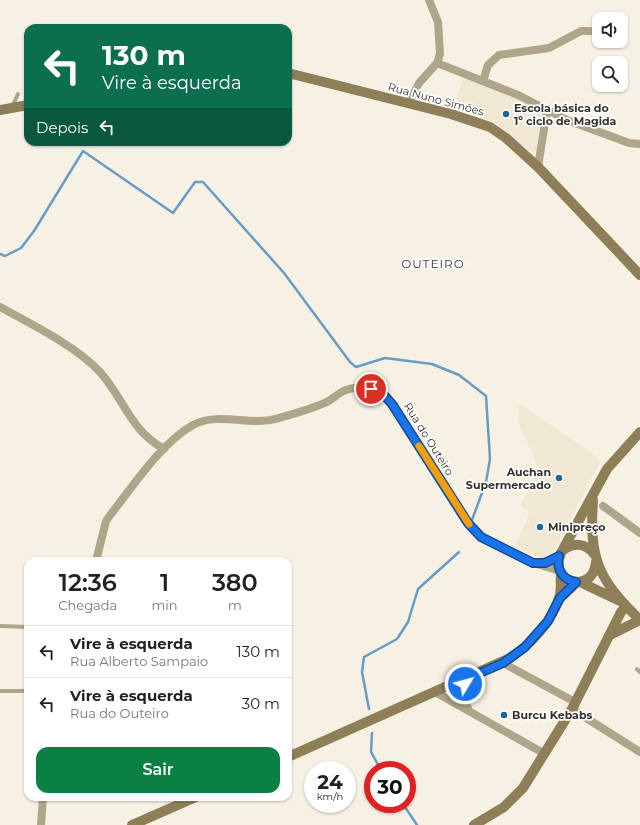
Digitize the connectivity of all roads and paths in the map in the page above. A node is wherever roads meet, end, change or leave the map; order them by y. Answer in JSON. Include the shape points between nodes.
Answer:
{"nodes":[{"id":1,"x":429,"y":0,"type":"edge"},
{"id":2,"x":590,"y":31,"type":"dead end"},
{"id":3,"x":437,"y":63,"type":"junction"},
{"id":4,"x":292,"y":74,"type":"edge"},
{"id":5,"x":483,"y":81,"type":"junction"},
{"id":6,"x":18,"y":94,"type":"dead end"},
{"id":7,"x":409,"y":102,"type":"junction"},
{"id":8,"x":24,"y":106,"type":"edge"},
{"id":9,"x":12,"y":108,"type":"junction"},
{"id":10,"x":0,"y":110,"type":"edge"},
{"id":11,"x":547,"y":110,"type":"junction"},
{"id":12,"x":640,"y":144,"type":"edge"},
{"id":13,"x":538,"y":167,"type":"junction"},
{"id":14,"x":640,"y":275,"type":"edge"},
{"id":15,"x":0,"y":307,"type":"edge"},
{"id":16,"x":640,"y":432,"type":"edge"},
{"id":17,"x":164,"y":449,"type":"junction"},
{"id":18,"x":593,"y":496,"type":"junction"},
{"id":19,"x":603,"y":506,"type":"dead end"},
{"id":20,"x":640,"y":533,"type":"edge"},
{"id":21,"x":561,"y":553,"type":"junction"},
{"id":22,"x":97,"y":557,"type":"edge"},
{"id":23,"x":595,"y":558,"type":"junction"},
{"id":24,"x":533,"y":563,"type":"junction"},
{"id":25,"x":560,"y":572,"type":"junction"},
{"id":26,"x":578,"y":582,"type":"junction"},
{"id":27,"x":560,"y":598,"type":"junction"},
{"id":28,"x":624,"y":604,"type":"junction"},
{"id":29,"x":640,"y":620,"type":"edge"},
{"id":30,"x":0,"y":626,"type":"edge"},
{"id":31,"x":24,"y":627,"type":"edge"},
{"id":32,"x":610,"y":636,"type":"junction"},
{"id":33,"x":503,"y":663,"type":"junction"},
{"id":34,"x":466,"y":679,"type":"junction"},
{"id":35,"x":0,"y":691,"type":"edge"},
{"id":36,"x":24,"y":691,"type":"edge"},
{"id":37,"x":435,"y":692,"type":"junction"},
{"id":38,"x":573,"y":706,"type":"junction"},
{"id":39,"x":469,"y":711,"type":"junction"},
{"id":40,"x":640,"y":752,"type":"edge"},
{"id":41,"x":545,"y":754,"type":"junction"},
{"id":42,"x":292,"y":755,"type":"edge"},
{"id":43,"x":43,"y":801,"type":"edge"},
{"id":44,"x":187,"y":801,"type":"edge"},
{"id":45,"x":42,"y":814,"type":"junction"},
{"id":46,"x":36,"y":825,"type":"edge"},
{"id":47,"x":41,"y":825,"type":"edge"},
{"id":48,"x":132,"y":825,"type":"edge"},
{"id":49,"x":474,"y":825,"type":"edge"}],
"edges":[{"from":1,"to":3,"type":"street","via":[[439,31],[440,54]]},
{"from":2,"to":5,"type":"street","via":[[581,31],[549,48],[499,55],[488,65]]},
{"from":3,"to":5,"type":"street"},
{"from":3,"to":7,"type":"street","via":[[419,83]]},
{"from":4,"to":7,"type":"street","name":"Rua Nuno Simões"},
{"from":5,"to":11,"type":"street"},
{"from":6,"to":9,"type":"lane"},
{"from":7,"to":13,"type":"street","name":"Rua Nuno Simões","via":[[490,127]]},
{"from":8,"to":9,"type":"street"},
{"from":9,"to":10,"type":"street"},
{"from":11,"to":12,"type":"street","via":[[629,143]]},
{"from":11,"to":13,"type":"street"},
{"from":13,"to":14,"type":"street","name":"Rua Nuno Simões"},
{"from":15,"to":17,"type":"street","via":[[87,360],[111,385],[143,434]]},
{"from":16,"to":18,"type":"street","via":[[610,465]]},
{"from":17,"to":22,"type":"street","name":"Rua do Outeiro","via":[[106,521]]},
{"from":17,"to":24,"type":"street","name":"Rua do Outeiro","via":[[186,429],[208,419],[267,421],[321,405],[348,389],[378,391],[392,404],[474,530],[481,537]]},
{"from":18,"to":21,"type":"street"},
{"from":18,"to":23,"type":"street","via":[[591,527]]},
{"from":19,"to":20,"type":"street"},
{"from":21,"to":23,"type":"street","via":[[568,546],[580,544],[590,549]]},
{"from":21,"to":24,"type":"street","via":[[545,563]]},
{"from":21,"to":25,"type":"street"},
{"from":23,"to":26,"type":"street","via":[[594,573]]},
{"from":23,"to":28,"type":"street"},
{"from":24,"to":25,"type":"street","name":"Rua do Outeiro"},
{"from":25,"to":26,"type":"street","via":[[568,580]]},
{"from":25,"to":27,"type":"street"},
{"from":26,"to":27,"type":"street"},
{"from":26,"to":28,"type":"street"},
{"from":27,"to":33,"type":"street","via":[[548,621],[536,636]]},
{"from":28,"to":29,"type":"street"},
{"from":28,"to":32,"type":"street"},
{"from":29,"to":32,"type":"street"},
{"from":30,"to":31,"type":"lane"},
{"from":32,"to":38,"type":"street"},
{"from":33,"to":34,"type":"street"},
{"from":33,"to":38,"type":"street"},
{"from":34,"to":37,"type":"street"},
{"from":34,"to":39,"type":"street","via":[[463,696]]},
{"from":35,"to":36,"type":"lane"},
{"from":37,"to":39,"type":"street"},
{"from":37,"to":42,"type":"street"},
{"from":38,"to":40,"type":"street"},
{"from":38,"to":41,"type":"street"},
{"from":39,"to":41,"type":"street"},
{"from":41,"to":49,"type":"street","via":[[519,794],[504,807]]},
{"from":43,"to":45,"type":"street"},
{"from":44,"to":48,"type":"street"},
{"from":45,"to":46,"type":"street"},
{"from":45,"to":47,"type":"street"}]}
